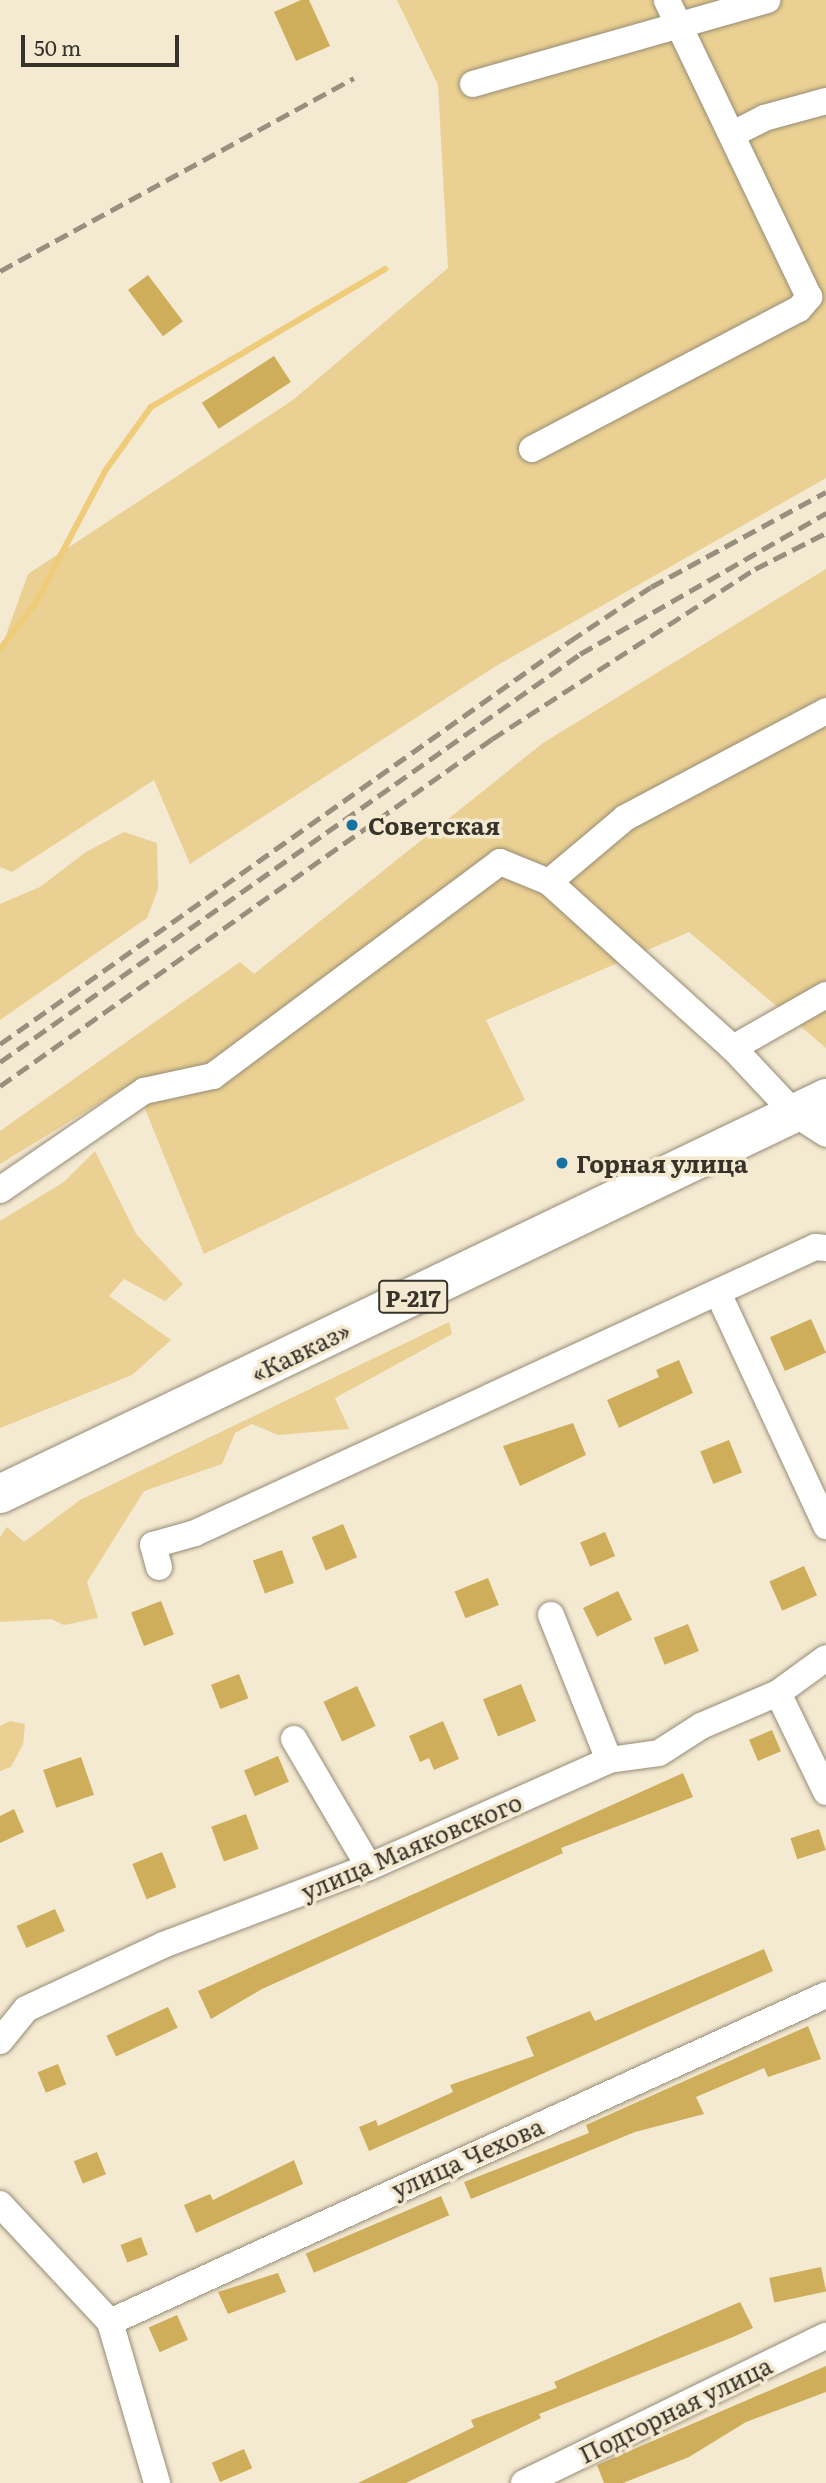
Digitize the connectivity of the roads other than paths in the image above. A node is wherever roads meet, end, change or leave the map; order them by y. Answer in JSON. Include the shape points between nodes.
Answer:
{"nodes":[{"id":1,"x":767,"y":0,"type":"edge"},
{"id":2,"x":672,"y":11,"type":"edge"},
{"id":3,"x":473,"y":84,"type":"dead end"},
{"id":4,"x":826,"y":101,"type":"edge"},
{"id":5,"x":733,"y":134,"type":"junction"},
{"id":6,"x":532,"y":449,"type":"dead end"},
{"id":7,"x":826,"y":711,"type":"edge"},
{"id":8,"x":549,"y":882,"type":"junction"},
{"id":9,"x":826,"y":995,"type":"edge"},
{"id":10,"x":733,"y":1048,"type":"junction"},
{"id":11,"x":810,"y":1106,"type":"edge"},
{"id":12,"x":826,"y":1134,"type":"edge"},
{"id":13,"x":0,"y":1190,"type":"edge"},
{"id":14,"x":826,"y":1248,"type":"edge"},
{"id":15,"x":719,"y":1295,"type":"junction"},
{"id":16,"x":0,"y":1494,"type":"edge"},
{"id":17,"x":826,"y":1525,"type":"edge"},
{"id":18,"x":159,"y":1567,"type":"dead end"},
{"id":19,"x":551,"y":1615,"type":"dead end"},
{"id":20,"x":826,"y":1658,"type":"edge"},
{"id":21,"x":778,"y":1693,"type":"junction"},
{"id":22,"x":294,"y":1739,"type":"dead end"},
{"id":23,"x":609,"y":1760,"type":"junction"},
{"id":24,"x":826,"y":1792,"type":"edge"},
{"id":25,"x":369,"y":1867,"type":"junction"},
{"id":26,"x":826,"y":1996,"type":"edge"},
{"id":27,"x":0,"y":2041,"type":"edge"},
{"id":28,"x":0,"y":2204,"type":"edge"},
{"id":29,"x":110,"y":2322,"type":"junction"},
{"id":30,"x":826,"y":2336,"type":"edge"},
{"id":31,"x":158,"y":2483,"type":"edge"},
{"id":32,"x":524,"y":2483,"type":"edge"}],
"edges":[{"from":1,"to":2,"type":"street"},
{"from":2,"to":3,"type":"street"},
{"from":2,"to":5,"type":"street"},
{"from":4,"to":5,"type":"street","via":[[764,118]]},
{"from":5,"to":6,"type":"street","via":[[809,297],[799,309]]},
{"from":7,"to":8,"type":"street","via":[[625,818]]},
{"from":8,"to":10,"type":"street"},
{"from":8,"to":13,"type":"street","via":[[500,862],[213,1076],[144,1091]]},
{"from":9,"to":10,"type":"street"},
{"from":10,"to":11,"type":"street"},
{"from":11,"to":12,"type":"street"},
{"from":11,"to":16,"type":"highway","name":"«Кавказ»","number":"Р-217"},
{"from":14,"to":15,"type":"street","via":[[815,1247]]},
{"from":15,"to":17,"type":"street"},
{"from":15,"to":18,"type":"street","via":[[195,1533],[153,1545]]},
{"from":19,"to":23,"type":"street"},
{"from":20,"to":21,"type":"street","name":"улица Маяковского"},
{"from":21,"to":23,"type":"street","name":"улица Маяковского","via":[[701,1726],[659,1753]]},
{"from":21,"to":24,"type":"street"},
{"from":22,"to":25,"type":"street"},
{"from":23,"to":25,"type":"street","name":"улица Маяковского"},
{"from":25,"to":27,"type":"street","name":"улица Маяковского","via":[[163,1945],[26,2009]]},
{"from":26,"to":29,"type":"street","name":"улица Чехова"},
{"from":28,"to":29,"type":"street"},
{"from":29,"to":31,"type":"street"},
{"from":30,"to":32,"type":"street","name":"Подгорная улица"}]}
